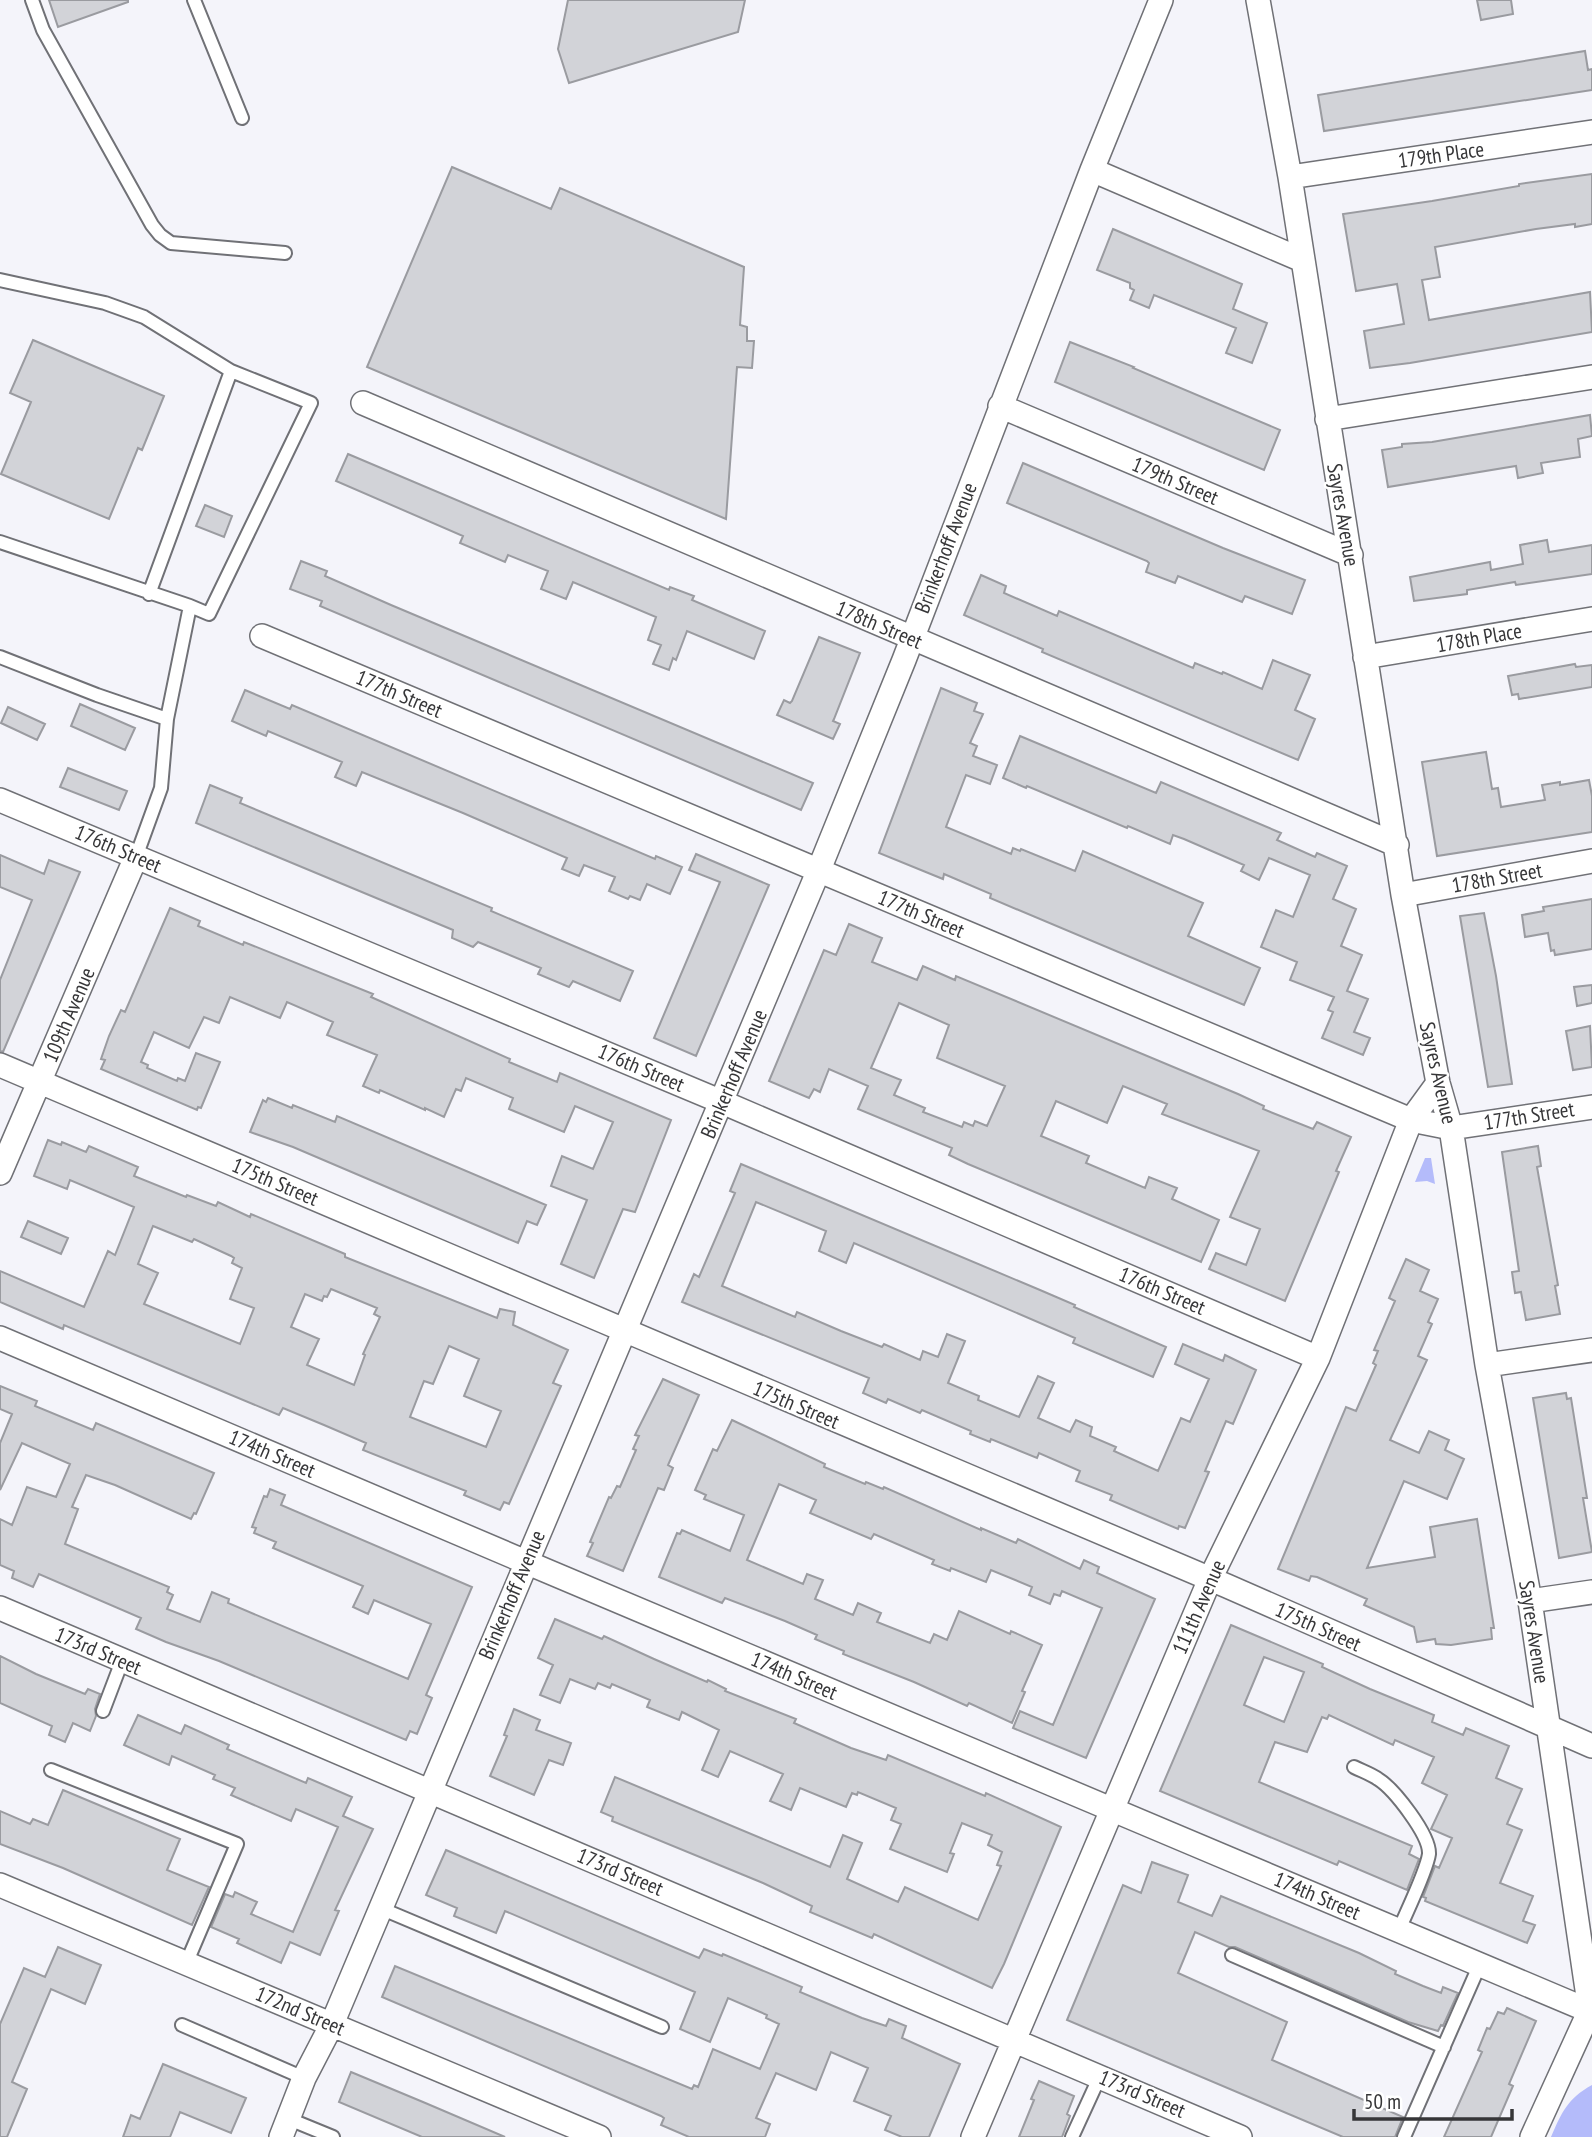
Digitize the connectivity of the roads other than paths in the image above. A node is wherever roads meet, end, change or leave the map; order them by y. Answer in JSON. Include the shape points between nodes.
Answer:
{"nodes":[{"id":1,"x":32,"y":0,"type":"edge"},
{"id":2,"x":194,"y":0,"type":"edge"},
{"id":3,"x":1161,"y":0,"type":"edge"},
{"id":4,"x":1258,"y":0,"type":"edge"},
{"id":5,"x":242,"y":118,"type":"dead end"},
{"id":6,"x":1592,"y":132,"type":"edge"},
{"id":7,"x":1091,"y":170,"type":"junction"},
{"id":8,"x":1290,"y":177,"type":"junction"},
{"id":9,"x":285,"y":253,"type":"dead end"},
{"id":10,"x":1302,"y":260,"type":"junction"},
{"id":11,"x":0,"y":280,"type":"edge"},
{"id":12,"x":231,"y":371,"type":"junction"},
{"id":13,"x":1592,"y":377,"type":"edge"},
{"id":14,"x":363,"y":403,"type":"dead end"},
{"id":15,"x":1000,"y":407,"type":"junction"},
{"id":16,"x":1327,"y":419,"type":"junction"},
{"id":17,"x":0,"y":542,"type":"edge"},
{"id":18,"x":1351,"y":555,"type":"junction"},
{"id":19,"x":149,"y":594,"type":"junction"},
{"id":20,"x":190,"y":606,"type":"junction"},
{"id":21,"x":1592,"y":619,"type":"edge"},
{"id":22,"x":262,"y":636,"type":"dead end"},
{"id":23,"x":912,"y":639,"type":"junction"},
{"id":24,"x":0,"y":657,"type":"edge"},
{"id":25,"x":1365,"y":657,"type":"junction"},
{"id":26,"x":167,"y":719,"type":"junction"},
{"id":27,"x":0,"y":800,"type":"edge"},
{"id":28,"x":1396,"y":845,"type":"junction"},
{"id":29,"x":136,"y":857,"type":"junction"},
{"id":30,"x":1592,"y":862,"type":"edge"},
{"id":31,"x":818,"y":872,"type":"junction"},
{"id":32,"x":1403,"y":895,"type":"junction"},
{"id":33,"x":0,"y":1065,"type":"edge"},
{"id":34,"x":40,"y":1082,"type":"junction"},
{"id":35,"x":1438,"y":1083,"type":"junction"},
{"id":36,"x":722,"y":1102,"type":"junction"},
{"id":37,"x":1592,"y":1107,"type":"edge"},
{"id":38,"x":1411,"y":1120,"type":"junction"},
{"id":39,"x":1451,"y":1128,"type":"junction"},
{"id":40,"x":0,"y":1173,"type":"edge"},
{"id":41,"x":625,"y":1332,"type":"junction"},
{"id":42,"x":0,"y":1338,"type":"edge"},
{"id":43,"x":1592,"y":1350,"type":"edge"},
{"id":44,"x":1318,"y":1358,"type":"junction"},
{"id":45,"x":1487,"y":1365,"type":"junction"},
{"id":46,"x":525,"y":1562,"type":"junction"},
{"id":47,"x":1210,"y":1579,"type":"junction"},
{"id":48,"x":1592,"y":1592,"type":"edge"},
{"id":49,"x":1530,"y":1601,"type":"junction"},
{"id":50,"x":0,"y":1608,"type":"edge"},
{"id":51,"x":122,"y":1661,"type":"junction"},
{"id":52,"x":103,"y":1711,"type":"dead end"},
{"id":53,"x":1549,"y":1729,"type":"junction"},
{"id":54,"x":1592,"y":1746,"type":"edge"},
{"id":55,"x":1354,"y":1767,"type":"dead end"},
{"id":56,"x":51,"y":1769,"type":"dead end"},
{"id":57,"x":429,"y":1792,"type":"junction"},
{"id":58,"x":1111,"y":1810,"type":"junction"},
{"id":59,"x":0,"y":1885,"type":"edge"},
{"id":60,"x":380,"y":1908,"type":"junction"},
{"id":61,"x":1399,"y":1930,"type":"junction"},
{"id":62,"x":1232,"y":1955,"type":"dead end"},
{"id":63,"x":186,"y":1964,"type":"junction"},
{"id":64,"x":1480,"y":1964,"type":"junction"},
{"id":65,"x":1591,"y":2011,"type":"edge"},
{"id":66,"x":332,"y":2024,"type":"junction"},
{"id":67,"x":181,"y":2025,"type":"dead end"},
{"id":68,"x":662,"y":2027,"type":"dead end"},
{"id":69,"x":1015,"y":2039,"type":"junction"},
{"id":70,"x":1444,"y":2047,"type":"junction"},
{"id":71,"x":1100,"y":2076,"type":"junction"},
{"id":72,"x":304,"y":2078,"type":"junction"},
{"id":73,"x":285,"y":2128,"type":"edge"},
{"id":74,"x":333,"y":2137,"type":"edge"},
{"id":75,"x":599,"y":2137,"type":"edge"},
{"id":76,"x":973,"y":2137,"type":"edge"},
{"id":77,"x":1072,"y":2137,"type":"edge"},
{"id":78,"x":1240,"y":2137,"type":"edge"},
{"id":79,"x":1404,"y":2137,"type":"edge"},
{"id":80,"x":1532,"y":2137,"type":"edge"}],
"edges":[{"from":1,"to":9,"type":"lane","via":[[43,30],[160,235],[171,243]]},
{"from":2,"to":5,"type":"lane"},
{"from":3,"to":7,"type":"street","name":"Brinkerhoff Avenue"},
{"from":4,"to":8,"type":"street","name":"Sayres Avenue"},
{"from":6,"to":8,"type":"street","name":"179th Place"},
{"from":7,"to":10,"type":"street"},
{"from":7,"to":15,"type":"street","name":"Brinkerhoff Avenue"},
{"from":8,"to":10,"type":"street","name":"Sayres Avenue"},
{"from":10,"to":16,"type":"street","name":"Sayres Avenue"},
{"from":11,"to":12,"type":"lane","via":[[105,303],[144,317]]},
{"from":12,"to":19,"type":"lane"},
{"from":12,"to":20,"type":"lane","via":[[311,403],[209,614]]},
{"from":13,"to":16,"type":"street"},
{"from":14,"to":23,"type":"street","name":"178th Street"},
{"from":15,"to":18,"type":"street","name":"179th Street"},
{"from":15,"to":23,"type":"street","name":"Brinkerhoff Avenue"},
{"from":16,"to":18,"type":"street","name":"Sayres Avenue"},
{"from":17,"to":19,"type":"lane"},
{"from":18,"to":25,"type":"street","name":"Sayres Avenue"},
{"from":19,"to":20,"type":"lane"},
{"from":20,"to":26,"type":"lane"},
{"from":21,"to":25,"type":"street","name":"178th Place"},
{"from":22,"to":31,"type":"street","name":"177th Street"},
{"from":23,"to":28,"type":"street","name":"178th Street"},
{"from":23,"to":31,"type":"street","name":"Brinkerhoff Avenue"},
{"from":24,"to":26,"type":"lane"},
{"from":25,"to":28,"type":"street","name":"Sayres Avenue"},
{"from":26,"to":29,"type":"lane","via":[[161,788]]},
{"from":27,"to":29,"type":"street","name":"176th Street"},
{"from":28,"to":32,"type":"street","name":"Sayres Avenue"},
{"from":29,"to":34,"type":"street","name":"109th Avenue"},
{"from":29,"to":36,"type":"street","name":"176th Street"},
{"from":30,"to":32,"type":"street","name":"178th Street"},
{"from":31,"to":36,"type":"street","name":"Brinkerhoff Avenue"},
{"from":31,"to":38,"type":"street","name":"177th Street"},
{"from":32,"to":35,"type":"street","name":"Sayres Avenue"},
{"from":33,"to":34,"type":"street","name":"175th Street"},
{"from":34,"to":40,"type":"street","name":"109th Avenue"},
{"from":34,"to":41,"type":"street","name":"175th Street"},
{"from":35,"to":38,"type":"street","name":"111th Avenue"},
{"from":35,"to":39,"type":"street","name":"Sayres Avenue"},
{"from":36,"to":41,"type":"street","name":"Brinkerhoff Avenue"},
{"from":36,"to":44,"type":"street","name":"176th Street"},
{"from":37,"to":39,"type":"street","name":"177th Street"},
{"from":38,"to":39,"type":"street","name":"177th Street"},
{"from":38,"to":44,"type":"street","name":"111th Avenue"},
{"from":39,"to":45,"type":"street","name":"Sayres Avenue"},
{"from":41,"to":46,"type":"street","name":"Brinkerhoff Avenue"},
{"from":41,"to":47,"type":"street","name":"175th Street"},
{"from":42,"to":46,"type":"street","name":"174th Street"},
{"from":43,"to":45,"type":"street"},
{"from":44,"to":47,"type":"street","name":"111th Avenue"},
{"from":45,"to":49,"type":"street","name":"Sayres Avenue"},
{"from":46,"to":57,"type":"street","name":"Brinkerhoff Avenue"},
{"from":46,"to":58,"type":"street","name":"174th Street"},
{"from":47,"to":53,"type":"street","name":"175th Street"},
{"from":47,"to":58,"type":"street","name":"111th Avenue"},
{"from":48,"to":49,"type":"street"},
{"from":49,"to":53,"type":"street","name":"Sayres Avenue"},
{"from":50,"to":51,"type":"street","name":"173rd Street"},
{"from":51,"to":52,"type":"lane"},
{"from":51,"to":57,"type":"street","name":"173rd Street"},
{"from":53,"to":54,"type":"street","name":"175th Street"},
{"from":53,"to":65,"type":"street","name":"Sayres Avenue"},
{"from":55,"to":61,"type":"lane","via":[[1379,1779],[1428,1845],[1429,1855]]},
{"from":56,"to":63,"type":"lane","via":[[237,1843]]},
{"from":57,"to":60,"type":"street","name":"Brinkerhoff Avenue"},
{"from":57,"to":69,"type":"street","name":"173rd Street"},
{"from":58,"to":61,"type":"street","name":"174th Street"},
{"from":58,"to":69,"type":"street","name":"111th Avenue"},
{"from":59,"to":63,"type":"street","name":"172nd Street"},
{"from":60,"to":66,"type":"street","name":"Brinkerhoff Avenue"},
{"from":60,"to":68,"type":"lane"},
{"from":61,"to":64,"type":"street","name":"174th Street"},
{"from":62,"to":70,"type":"lane"},
{"from":63,"to":66,"type":"street","name":"172nd Street"},
{"from":64,"to":65,"type":"street","name":"174th Street"},
{"from":64,"to":70,"type":"lane"},
{"from":65,"to":80,"type":"street"},
{"from":66,"to":72,"type":"street","name":"Brinkerhoff Avenue"},
{"from":66,"to":75,"type":"street","name":"172nd Street"},
{"from":67,"to":72,"type":"lane"},
{"from":69,"to":71,"type":"street","name":"173rd Street"},
{"from":69,"to":76,"type":"street","name":"111th Avenue"},
{"from":70,"to":79,"type":"lane"},
{"from":71,"to":77,"type":"lane"},
{"from":71,"to":78,"type":"street","name":"173rd Street"},
{"from":72,"to":73,"type":"street","name":"Brinkerhoff Avenue"},
{"from":73,"to":74,"type":"lane"}]}
